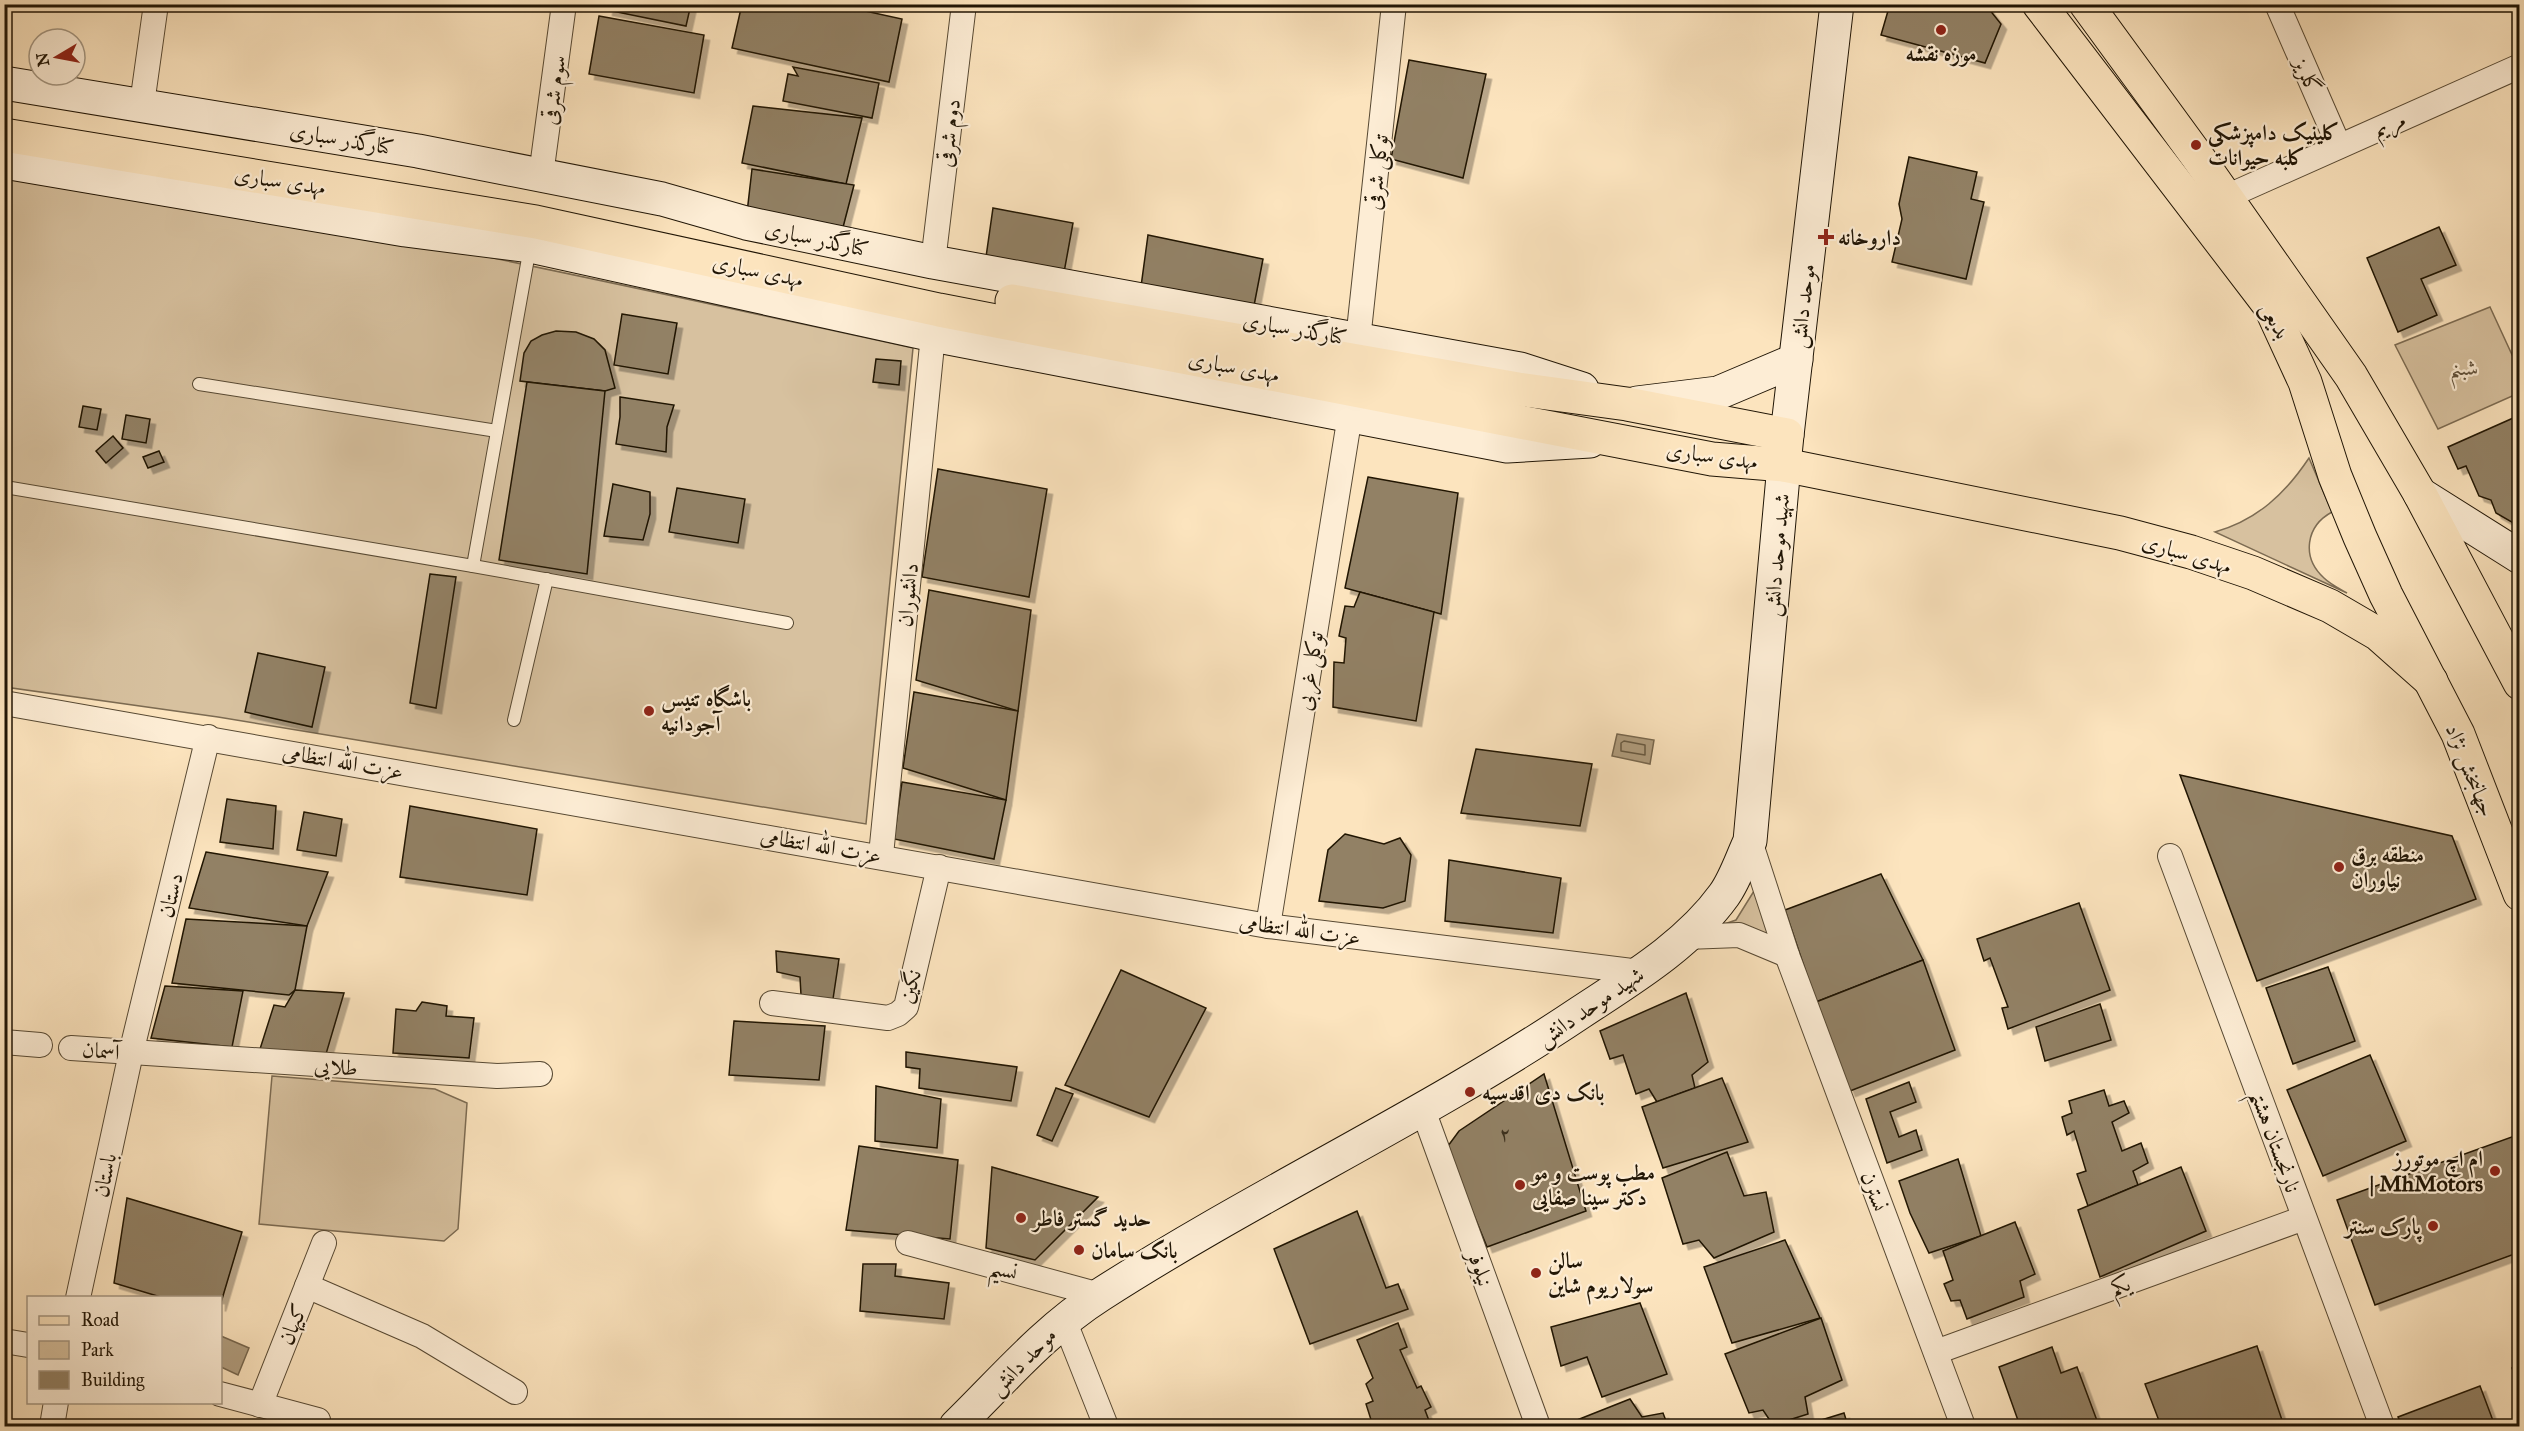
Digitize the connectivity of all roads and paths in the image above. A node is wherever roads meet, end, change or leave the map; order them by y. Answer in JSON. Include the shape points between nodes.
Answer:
{"nodes":[{"id":1,"x":156,"y":4,"type":"edge"},
{"id":2,"x":564,"y":4,"type":"edge"},
{"id":3,"x":964,"y":4,"type":"edge"},
{"id":4,"x":1394,"y":4,"type":"edge"},
{"id":5,"x":1838,"y":4,"type":"edge"},
{"id":6,"x":2039,"y":4,"type":"edge"},
{"id":7,"x":2086,"y":4,"type":"edge"},
{"id":8,"x":2277,"y":4,"type":"edge"},
{"id":9,"x":2520,"y":66,"type":"edge"},
{"id":10,"x":4,"y":83,"type":"edge"},
{"id":11,"x":142,"y":104,"type":"junction"},
{"id":12,"x":4,"y":112,"type":"edge"},
{"id":13,"x":4,"y":135,"type":"edge"},
{"id":14,"x":2339,"y":146,"type":"junction"},
{"id":15,"x":4,"y":162,"type":"edge"},
{"id":16,"x":541,"y":175,"type":"junction"},
{"id":17,"x":2226,"y":197,"type":"junction"},
{"id":18,"x":530,"y":246,"type":"junction"},
{"id":19,"x":933,"y":262,"type":"junction"},
{"id":20,"x":933,"y":335,"type":"junction"},
{"id":21,"x":1358,"y":340,"type":"junction"},
{"id":22,"x":1796,"y":360,"type":"junction"},
{"id":23,"x":199,"y":384,"type":"dead end"},
{"id":24,"x":1627,"y":404,"type":"junction"},
{"id":25,"x":1350,"y":415,"type":"junction"},
{"id":26,"x":497,"y":431,"type":"junction"},
{"id":27,"x":1621,"y":440,"type":"junction"},
{"id":28,"x":1786,"y":450,"type":"junction"},
{"id":29,"x":11,"y":488,"type":"dead end"},
{"id":30,"x":2420,"y":495,"type":"junction"},
{"id":31,"x":2520,"y":557,"type":"edge"},
{"id":32,"x":473,"y":566,"type":"junction"},
{"id":33,"x":547,"y":579,"type":"junction"},
{"id":34,"x":787,"y":623,"type":"dead end"},
{"id":35,"x":2431,"y":681,"type":"junction"},
{"id":36,"x":2520,"y":683,"type":"edge"},
{"id":37,"x":4,"y":703,"type":"edge"},
{"id":38,"x":514,"y":720,"type":"dead end"},
{"id":39,"x":208,"y":737,"type":"junction"},
{"id":40,"x":1750,"y":841,"type":"junction"},
{"id":41,"x":881,"y":855,"type":"junction"},
{"id":42,"x":2170,"y":855,"type":"dead end"},
{"id":43,"x":939,"y":867,"type":"junction"},
{"id":44,"x":2520,"y":894,"type":"edge"},
{"id":45,"x":1268,"y":926,"type":"junction"},
{"id":46,"x":1686,"y":937,"type":"junction"},
{"id":47,"x":1787,"y":955,"type":"junction"},
{"id":48,"x":1641,"y":972,"type":"junction"},
{"id":49,"x":772,"y":1003,"type":"dead end"},
{"id":50,"x":4,"y":1042,"type":"edge"},
{"id":51,"x":40,"y":1045,"type":"dead end"},
{"id":52,"x":71,"y":1048,"type":"dead end"},
{"id":53,"x":131,"y":1053,"type":"junction"},
{"id":54,"x":540,"y":1074,"type":"dead end"},
{"id":55,"x":1423,"y":1110,"type":"junction"},
{"id":56,"x":2304,"y":1218,"type":"junction"},
{"id":57,"x":324,"y":1243,"type":"dead end"},
{"id":58,"x":908,"y":1243,"type":"dead end"},
{"id":59,"x":307,"y":1286,"type":"junction"},
{"id":60,"x":1100,"y":1295,"type":"junction"},
{"id":61,"x":78,"y":1296,"type":"edge"},
{"id":62,"x":1064,"y":1320,"type":"junction"},
{"id":63,"x":4,"y":1341,"type":"edge"},
{"id":64,"x":27,"y":1345,"type":"edge"},
{"id":65,"x":1936,"y":1352,"type":"junction"},
{"id":66,"x":515,"y":1392,"type":"dead end"},
{"id":67,"x":222,"y":1395,"type":"edge"},
{"id":68,"x":56,"y":1404,"type":"edge"},
{"id":69,"x":260,"y":1405,"type":"junction"},
{"id":70,"x":318,"y":1420,"type":"dead end"},
{"id":71,"x":52,"y":1426,"type":"edge"},
{"id":72,"x":956,"y":1426,"type":"edge"},
{"id":73,"x":1106,"y":1426,"type":"edge"},
{"id":74,"x":1538,"y":1426,"type":"edge"},
{"id":75,"x":1964,"y":1426,"type":"edge"},
{"id":76,"x":2382,"y":1426,"type":"edge"}],
"edges":[{"from":1,"to":11,"type":"street"},
{"from":2,"to":16,"type":"street","name":"سوم شرقی"},
{"from":3,"to":19,"type":"street","name":"دوم شرقی"},
{"from":4,"to":21,"type":"street","name":"توکلی شرقی"},
{"from":5,"to":22,"type":"main road","name":"موحد دانش"},
{"from":6,"to":35,"type":"main road","name":"بدیعی","via":[[2270,306],[2305,382],[2335,476],[2360,537]]},
{"from":7,"to":17,"type":"main road","name":"بدیعی"},
{"from":8,"to":14,"type":"street","name":"گلریز"},
{"from":9,"to":14,"type":"street","name":"مریم"},
{"from":10,"to":11,"type":"main road","name":"کنارگذر سباری"},
{"from":11,"to":16,"type":"main road","name":"کنارگذر سباری"},
{"from":12,"to":24,"type":"main road","name":"مهدی سباری","via":[[539,199],[946,290],[1507,387]]},
{"from":13,"to":27,"type":"main road","name":"مهدی سباری","via":[[536,222],[939,310]]},
{"from":14,"to":17,"type":"street","name":"مریم"},
{"from":15,"to":18,"type":"main road","via":[[405,230]]},
{"from":16,"to":19,"type":"main road","name":"کنارگذر سباری"},
{"from":17,"to":30,"type":"main road","name":"بدیعی","via":[[2350,376]]},
{"from":18,"to":20,"type":"main road"},
{"from":18,"to":26,"type":"lane"},
{"from":19,"to":21,"type":"main road","name":"کنارگذر سباری"},
{"from":20,"to":25,"type":"main road"},
{"from":20,"to":41,"type":"street","name":"دانشوران"},
{"from":21,"to":24,"type":"main road","name":"کنارگذر سباری","via":[[1520,369]]},
{"from":22,"to":24,"type":"main road","via":[[1718,393]]},
{"from":22,"to":28,"type":"main road","name":"موحد دانش"},
{"from":23,"to":26,"type":"lane"},
{"from":24,"to":28,"type":"main road","name":"مهدی سباری"},
{"from":25,"to":27,"type":"main road","via":[[1507,446]]},
{"from":25,"to":45,"type":"street","name":"توکلی غربی"},
{"from":26,"to":32,"type":"lane"},
{"from":27,"to":28,"type":"main road","name":"مهدی سباری","via":[[1712,459]]},
{"from":28,"to":35,"type":"main road","name":"مهدی سباری","via":[[2120,533],[2253,573],[2330,606],[2378,634]]},
{"from":28,"to":40,"type":"main road","name":"شهید موحد دانش"},
{"from":29,"to":32,"type":"lane"},
{"from":30,"to":31,"type":"main road"},
{"from":30,"to":36,"type":"main road"},
{"from":32,"to":33,"type":"lane"},
{"from":33,"to":34,"type":"lane"},
{"from":33,"to":38,"type":"lane"},
{"from":35,"to":44,"type":"main road","name":"جهانبخش نژاد","via":[[2458,734]]},
{"from":37,"to":39,"type":"street","name":"عزت الله انتظامی"},
{"from":39,"to":41,"type":"street","name":"عزت الله انتظامی"},
{"from":39,"to":53,"type":"street","name":"دستان"},
{"from":40,"to":46,"type":"main road","name":"شهید موحد دانش","via":[[1725,894]]},
{"from":40,"to":47,"type":"street","name":"نسترن"},
{"from":41,"to":43,"type":"street","name":"عزت الله انتظامی"},
{"from":42,"to":56,"type":"street","name":"نارنجستان هشتم"},
{"from":43,"to":45,"type":"street","name":"عزت الله انتظامی"},
{"from":43,"to":49,"type":"street","name":"نگین","via":[[906,1007],[898,1014],[888,1018]]},
{"from":45,"to":48,"type":"street","name":"عزت الله انتظامی"},
{"from":46,"to":47,"type":"street","via":[[1738,935]]},
{"from":46,"to":48,"type":"main road","name":"شهید موحد دانش"},
{"from":47,"to":65,"type":"street","name":"نسترن"},
{"from":48,"to":55,"type":"main road","name":"شهید موحد دانش","via":[[1515,1057]]},
{"from":50,"to":51,"type":"street"},
{"from":52,"to":53,"type":"street","name":"آسمان"},
{"from":53,"to":54,"type":"street","name":"طلایی","via":[[497,1076]]},
{"from":53,"to":61,"type":"street","name":"باستان"},
{"from":55,"to":60,"type":"main road","name":"شهید موحد دانش"},
{"from":55,"to":74,"type":"street","name":"نیلوفر"},
{"from":56,"to":65,"type":"street","name":"یکم"},
{"from":56,"to":76,"type":"street","name":"نارنجستان هشتم"},
{"from":57,"to":59,"type":"street","name":"کیهان"},
{"from":58,"to":60,"type":"street","name":"نسیم"},
{"from":59,"to":66,"type":"street","via":[[422,1336]]},
{"from":59,"to":69,"type":"street","name":"کیهان"},
{"from":60,"to":62,"type":"main road","name":"شهید موحد دانش"},
{"from":62,"to":72,"type":"main road","name":"موحد دانش"},
{"from":62,"to":73,"type":"street"},
{"from":63,"to":64,"type":"street"},
{"from":65,"to":75,"type":"street","name":"نسترن"},
{"from":67,"to":69,"type":"street"},
{"from":68,"to":71,"type":"street"},
{"from":69,"to":70,"type":"street"}]}
